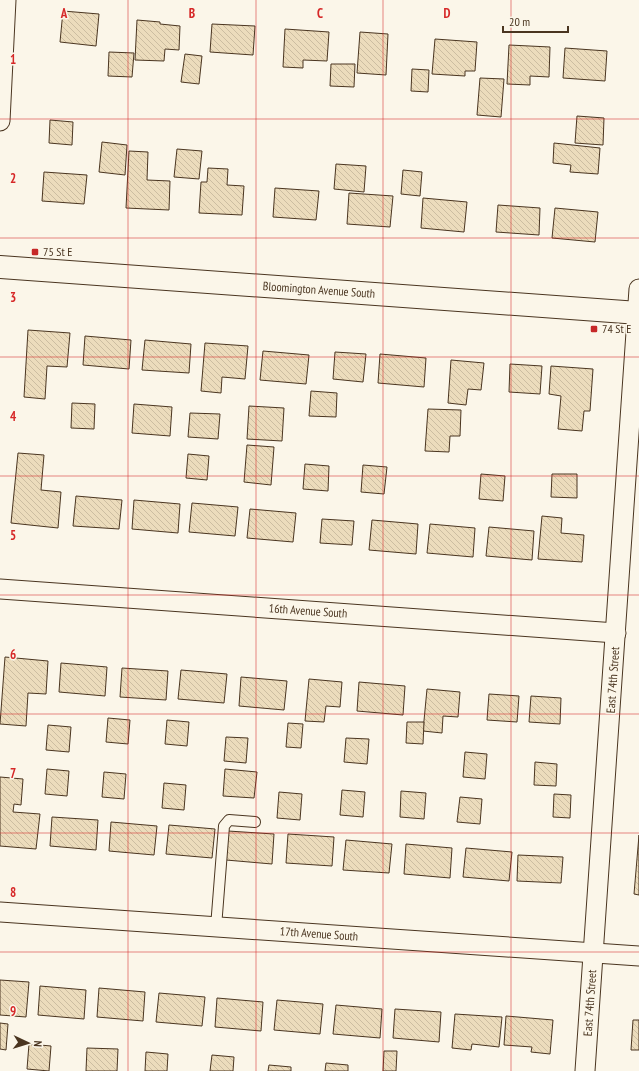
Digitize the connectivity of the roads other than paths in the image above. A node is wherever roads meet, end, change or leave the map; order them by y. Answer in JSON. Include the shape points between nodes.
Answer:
{"nodes":[{"id":1,"x":6,"y":0,"type":"edge"},
{"id":2,"x":0,"y":121,"type":"edge"},
{"id":3,"x":0,"y":267,"type":"edge"},
{"id":4,"x":639,"y":288,"type":"edge"},
{"id":5,"x":638,"y":313,"type":"edge"},
{"id":6,"x":0,"y":589,"type":"edge"},
{"id":7,"x":616,"y":633,"type":"junction"},
{"id":8,"x":255,"y":822,"type":"dead end"},
{"id":9,"x":0,"y":912,"type":"edge"},
{"id":10,"x":216,"y":927,"type":"junction"},
{"id":11,"x":593,"y":953,"type":"junction"},
{"id":12,"x":639,"y":956,"type":"edge"},
{"id":13,"x":585,"y":1071,"type":"edge"}],
"edges":[{"from":1,"to":2,"type":"street"},
{"from":3,"to":5,"type":"street","name":"Bloomington Avenue South"},
{"from":4,"to":5,"type":"street","name":"East 74th Street"},
{"from":5,"to":7,"type":"street","name":"East 74th Street"},
{"from":6,"to":7,"type":"street","name":"16th Avenue South"},
{"from":7,"to":11,"type":"street","name":"East 74th Street"},
{"from":8,"to":10,"type":"lane","via":[[230,820],[224,826]]},
{"from":9,"to":10,"type":"street","name":"17th Avenue South"},
{"from":10,"to":11,"type":"street","name":"17th Avenue South"},
{"from":11,"to":12,"type":"street","name":"17th Avenue South"},
{"from":11,"to":13,"type":"street","name":"East 74th Street"}]}
